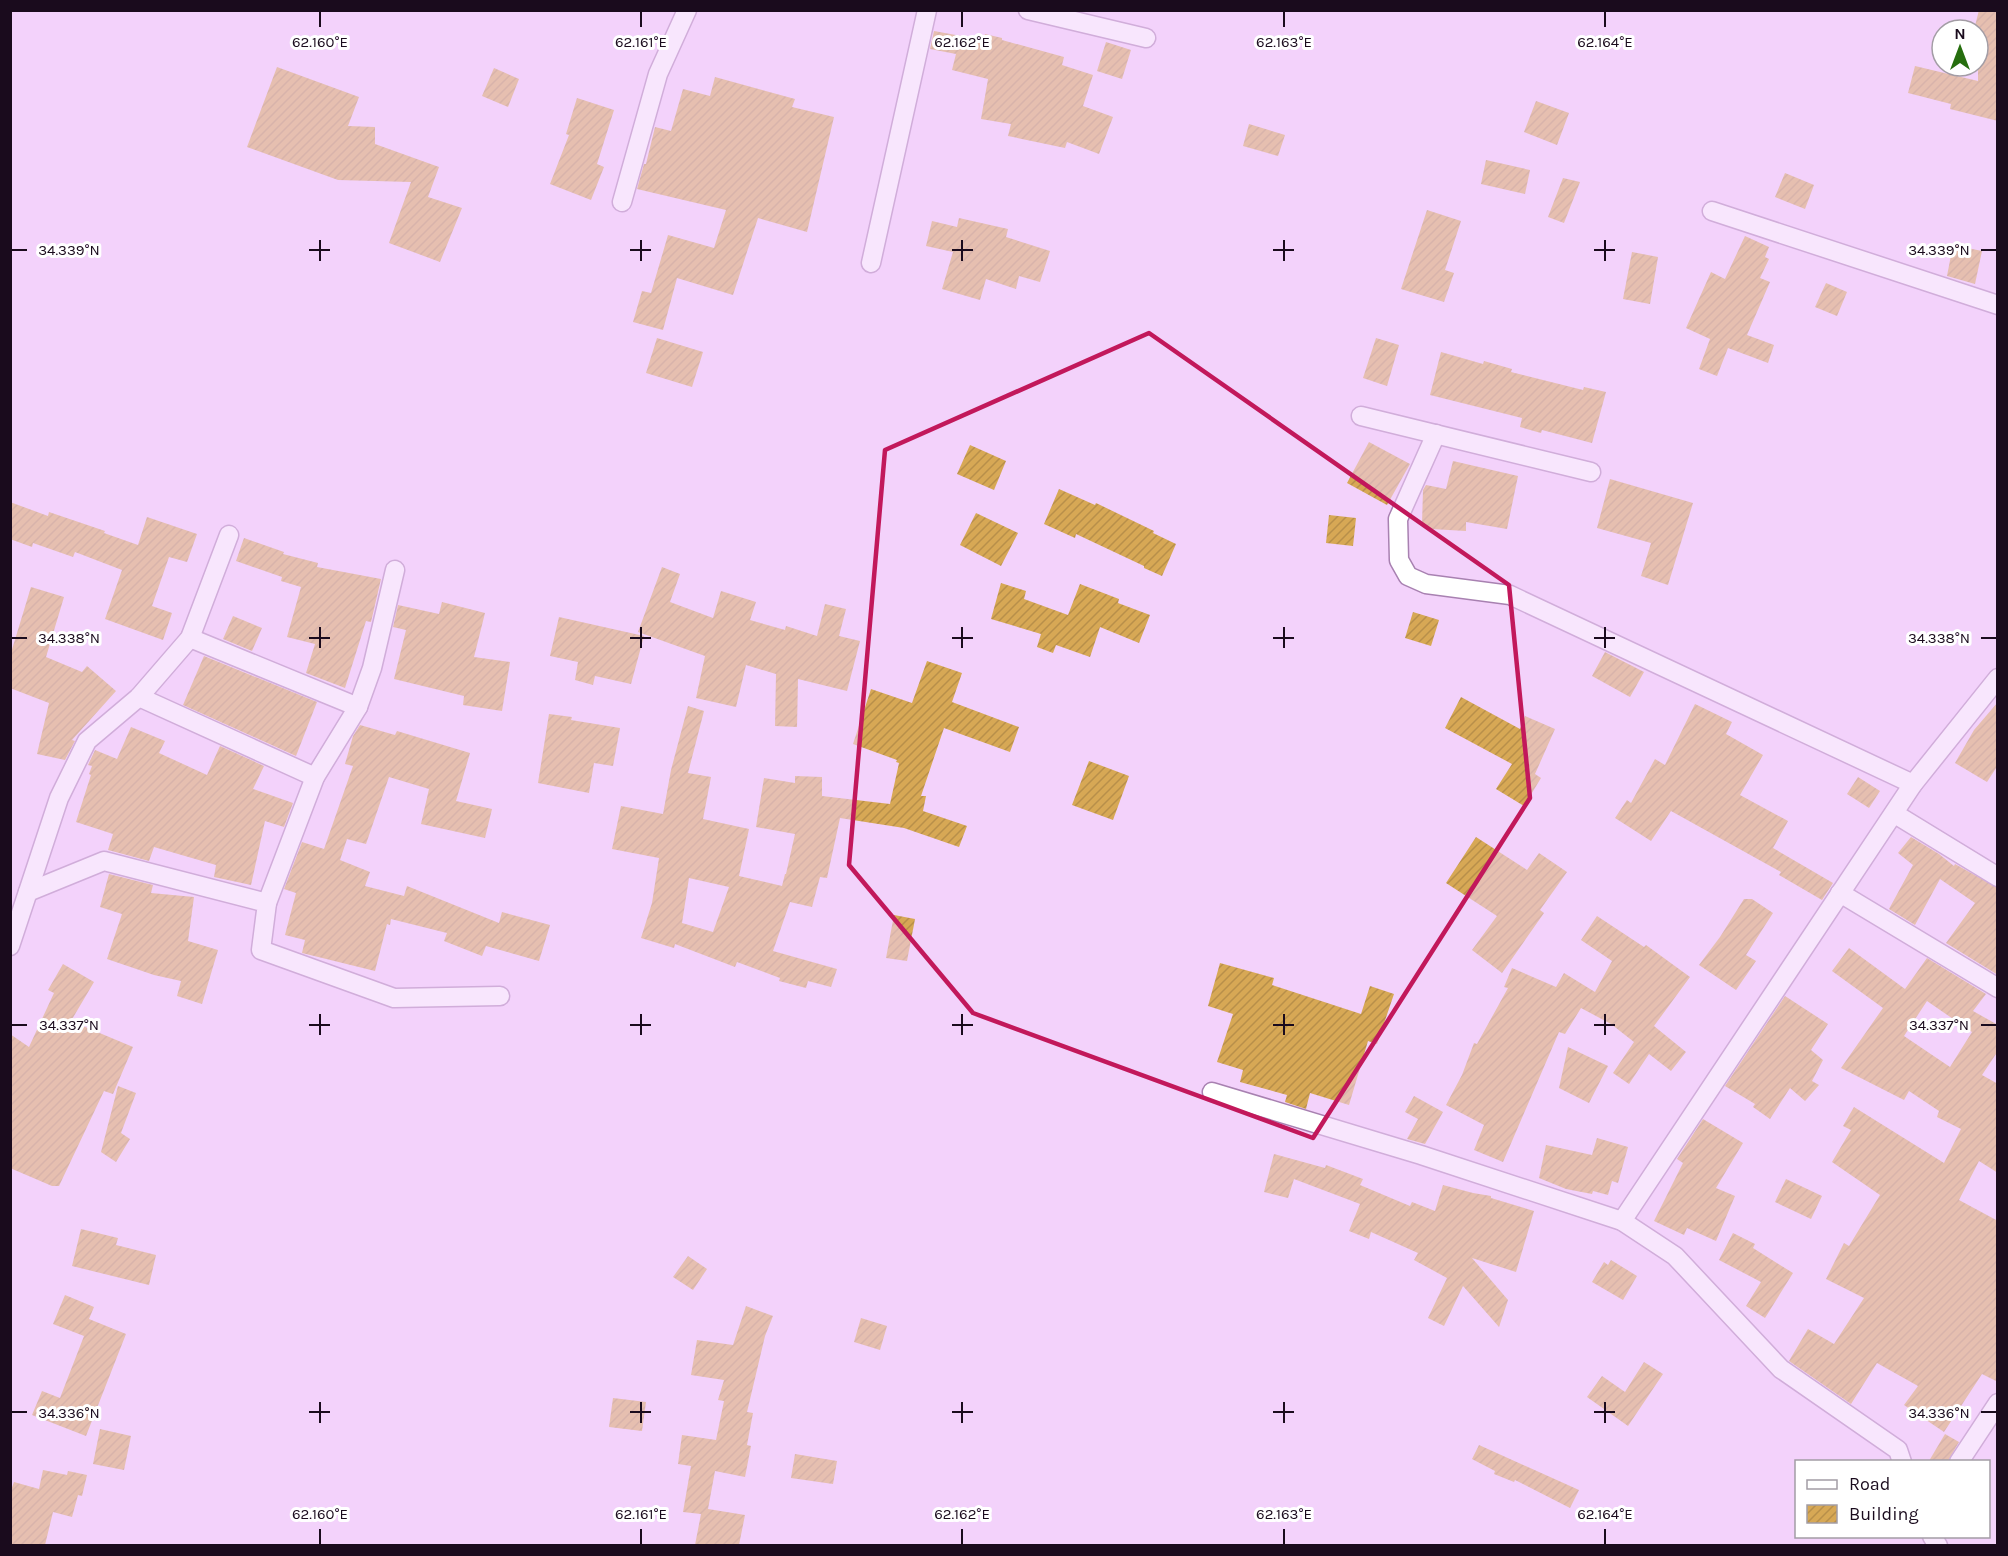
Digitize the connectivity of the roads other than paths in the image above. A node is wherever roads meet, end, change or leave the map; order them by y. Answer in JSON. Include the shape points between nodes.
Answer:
{"nodes":[{"id":1,"x":687,"y":10,"type":"edge"},
{"id":2,"x":927,"y":10,"type":"edge"},
{"id":3,"x":1028,"y":10,"type":"edge"},
{"id":4,"x":1146,"y":38,"type":"dead end"},
{"id":5,"x":622,"y":202,"type":"dead end"},
{"id":6,"x":1712,"y":211,"type":"dead end"},
{"id":7,"x":871,"y":262,"type":"dead end"},
{"id":8,"x":1998,"y":305,"type":"edge"},
{"id":9,"x":1361,"y":416,"type":"dead end"},
{"id":10,"x":1436,"y":434,"type":"junction"},
{"id":11,"x":1591,"y":472,"type":"dead end"},
{"id":12,"x":229,"y":535,"type":"dead end"},
{"id":13,"x":395,"y":570,"type":"dead end"},
{"id":14,"x":190,"y":638,"type":"junction"},
{"id":15,"x":1998,"y":678,"type":"edge"},
{"id":16,"x":139,"y":697,"type":"junction"},
{"id":17,"x":358,"y":706,"type":"junction"},
{"id":18,"x":315,"y":777,"type":"junction"},
{"id":19,"x":1913,"y":784,"type":"junction"},
{"id":20,"x":1894,"y":814,"type":"junction"},
{"id":21,"x":1998,"y":877,"type":"edge"},
{"id":22,"x":28,"y":892,"type":"junction"},
{"id":23,"x":1840,"y":893,"type":"junction"},
{"id":24,"x":267,"y":903,"type":"junction"},
{"id":25,"x":10,"y":946,"type":"edge"},
{"id":26,"x":1998,"y":988,"type":"edge"},
{"id":27,"x":500,"y":996,"type":"dead end"},
{"id":28,"x":1212,"y":1092,"type":"dead end"},
{"id":29,"x":1622,"y":1221,"type":"junction"},
{"id":30,"x":1998,"y":1403,"type":"edge"},
{"id":31,"x":1902,"y":1460,"type":"edge"},
{"id":32,"x":1960,"y":1460,"type":"edge"}],
"edges":[{"from":1,"to":5,"type":"street","via":[[658,74]]},
{"from":2,"to":7,"type":"street"},
{"from":3,"to":4,"type":"street"},
{"from":6,"to":8,"type":"street"},
{"from":9,"to":10,"type":"street"},
{"from":10,"to":11,"type":"street"},
{"from":10,"to":19,"type":"street","via":[[1398,519],[1399,560],[1408,576],[1426,584],[1510,595]]},
{"from":12,"to":14,"type":"street"},
{"from":13,"to":17,"type":"street","via":[[372,668]]},
{"from":14,"to":16,"type":"street"},
{"from":14,"to":17,"type":"street"},
{"from":15,"to":19,"type":"street"},
{"from":16,"to":18,"type":"street"},
{"from":16,"to":22,"type":"street","via":[[87,741],[59,798]]},
{"from":17,"to":18,"type":"street"},
{"from":18,"to":24,"type":"street"},
{"from":19,"to":20,"type":"street"},
{"from":20,"to":21,"type":"street"},
{"from":20,"to":23,"type":"street"},
{"from":22,"to":24,"type":"street","via":[[104,861]]},
{"from":22,"to":25,"type":"street"},
{"from":23,"to":26,"type":"street"},
{"from":23,"to":29,"type":"street"},
{"from":24,"to":27,"type":"street","via":[[261,950],[394,998]]},
{"from":28,"to":29,"type":"street"},
{"from":29,"to":31,"type":"street","via":[[1675,1256],[1781,1369],[1898,1450]]},
{"from":30,"to":32,"type":"street"}]}
